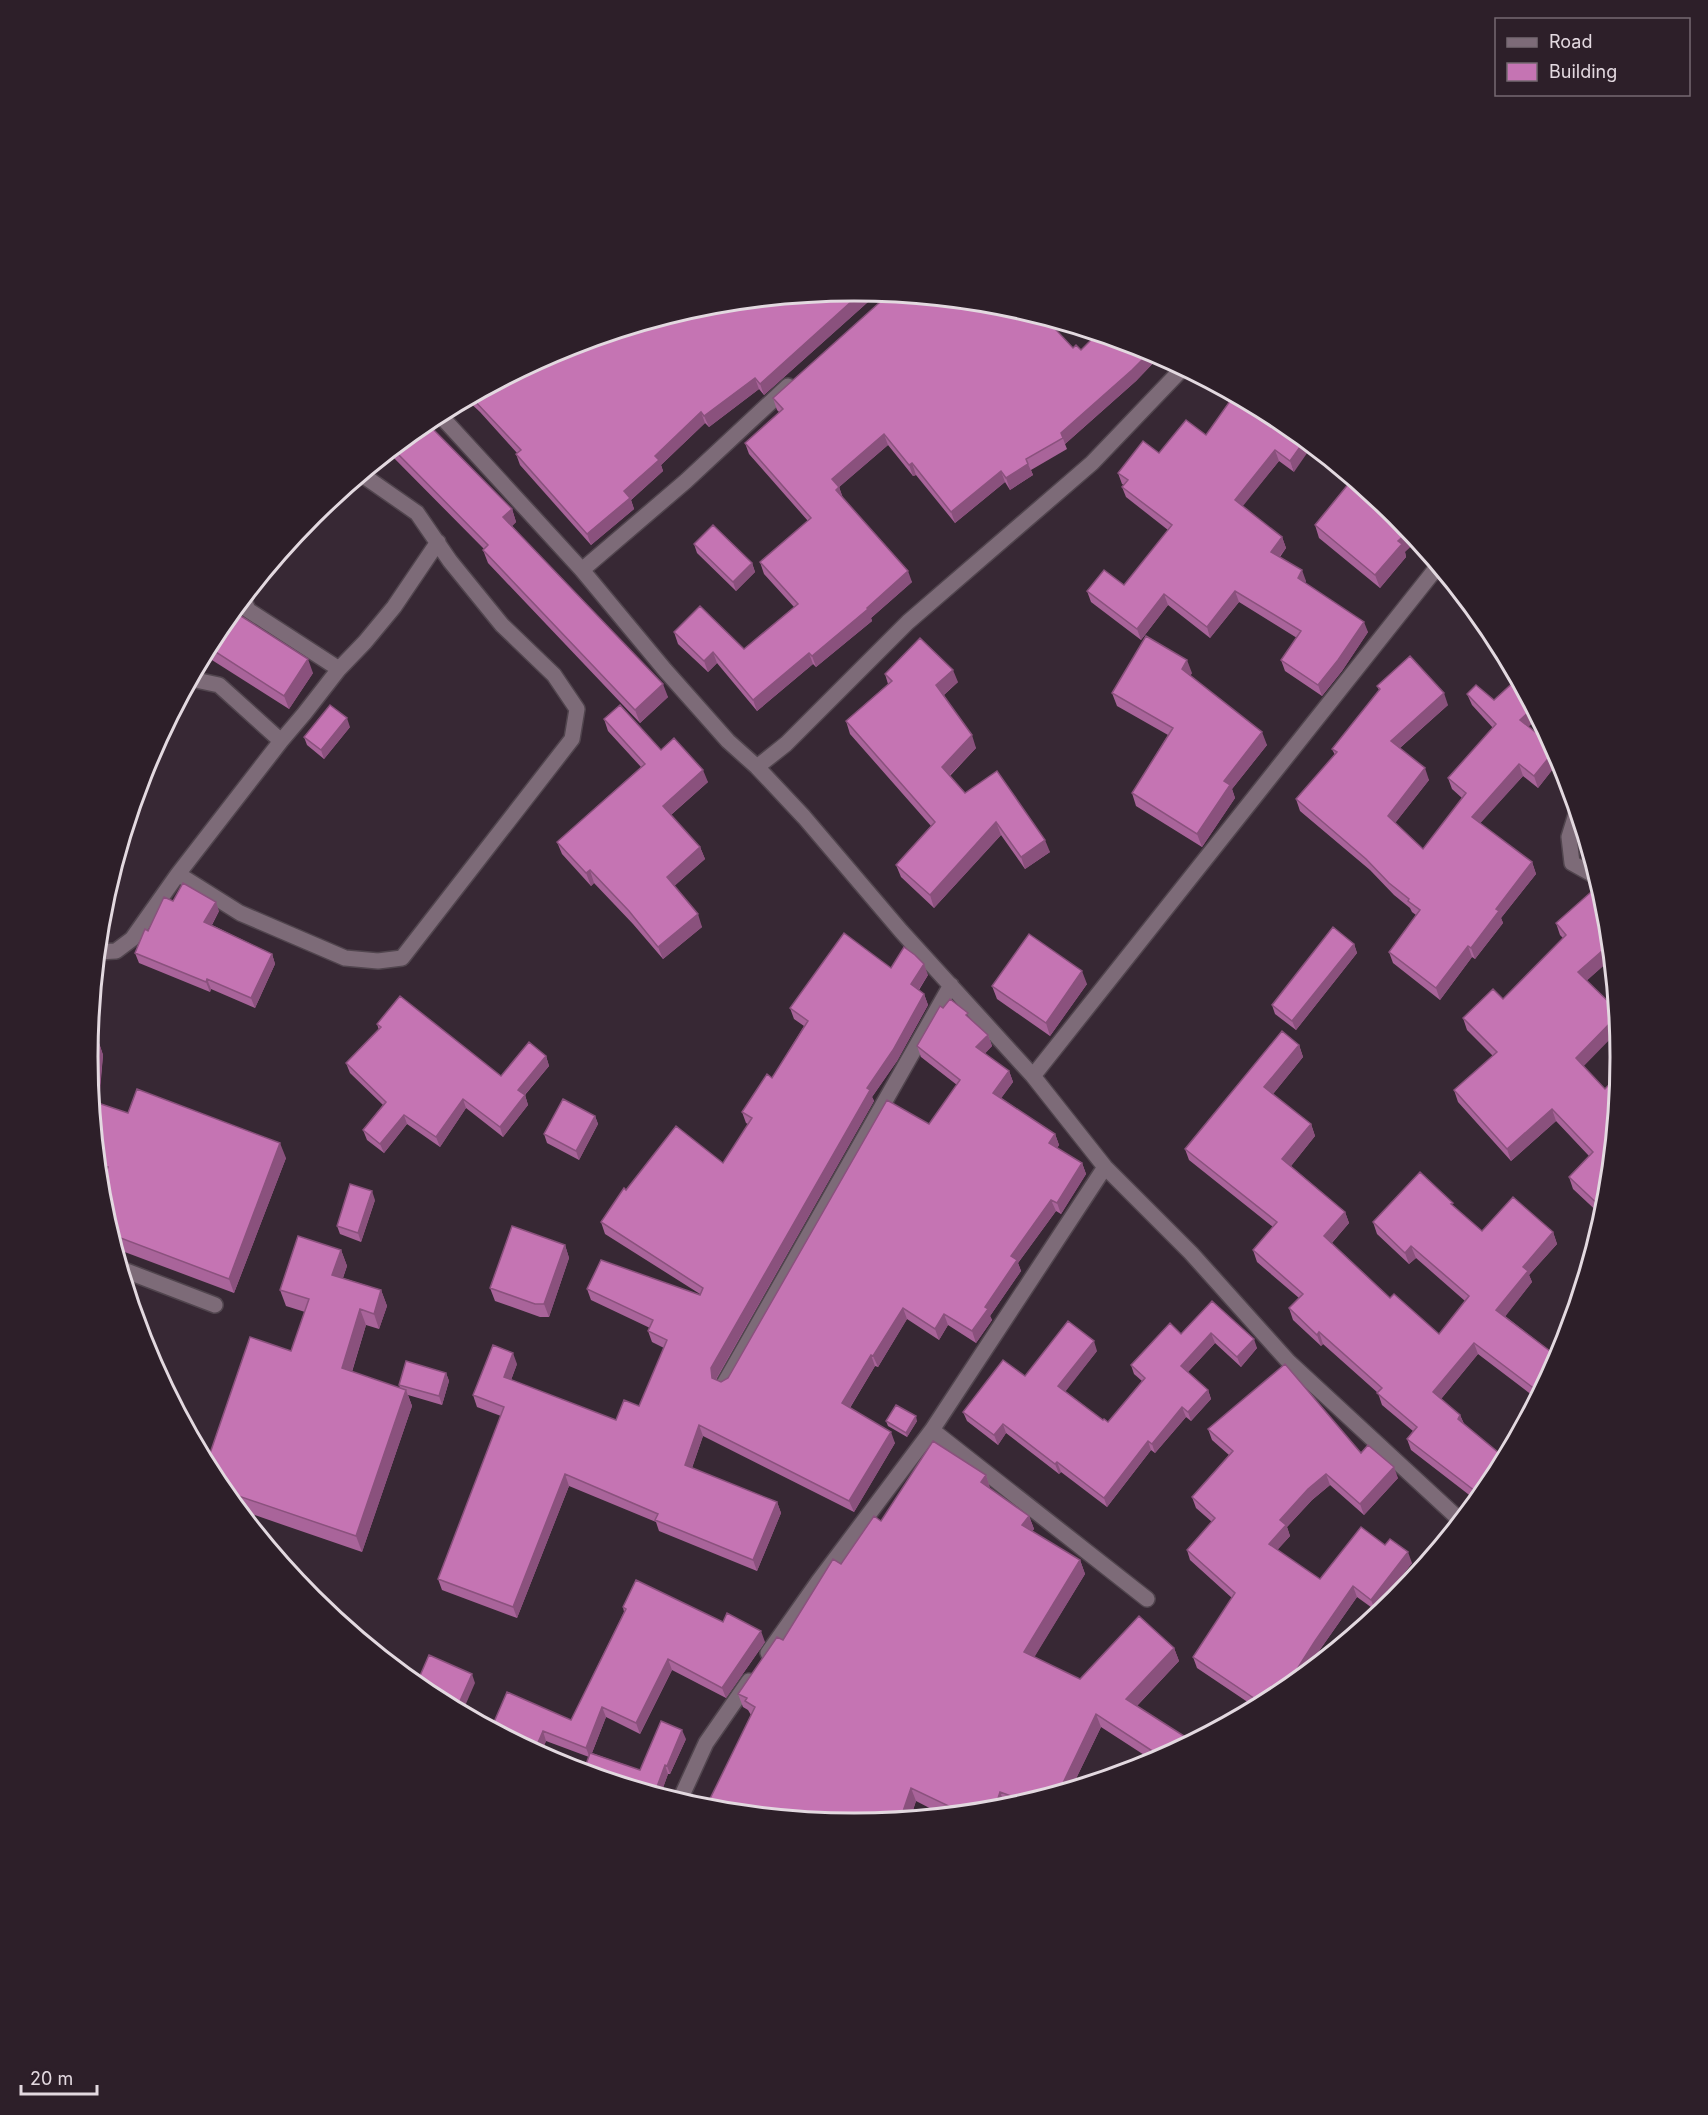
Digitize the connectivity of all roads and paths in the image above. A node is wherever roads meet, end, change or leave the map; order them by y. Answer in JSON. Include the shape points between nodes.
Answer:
{"nodes":[{"id":1,"x":1177,"y":374,"type":"edge"},
{"id":2,"x":797,"y":378,"type":"edge"},
{"id":3,"x":445,"y":421,"type":"edge"},
{"id":4,"x":367,"y":479,"type":"edge"},
{"id":5,"x":438,"y":542,"type":"junction"},
{"id":6,"x":582,"y":570,"type":"junction"},
{"id":7,"x":1433,"y":572,"type":"edge"},
{"id":8,"x":247,"y":607,"type":"edge"},
{"id":9,"x":339,"y":669,"type":"junction"},
{"id":10,"x":198,"y":681,"type":"edge"},
{"id":11,"x":281,"y":741,"type":"junction"},
{"id":12,"x":757,"y":767,"type":"junction"},
{"id":13,"x":1573,"y":824,"type":"edge"},
{"id":14,"x":1587,"y":871,"type":"edge"},
{"id":15,"x":178,"y":874,"type":"junction"},
{"id":16,"x":105,"y":952,"type":"edge"},
{"id":17,"x":951,"y":986,"type":"junction"},
{"id":18,"x":1033,"y":1076,"type":"junction"},
{"id":19,"x":1105,"y":1167,"type":"junction"},
{"id":20,"x":129,"y":1272,"type":"edge"},
{"id":21,"x":215,"y":1305,"type":"dead end"},
{"id":22,"x":724,"y":1384,"type":"edge"},
{"id":23,"x":932,"y":1430,"type":"junction"},
{"id":24,"x":1456,"y":1516,"type":"edge"},
{"id":25,"x":1147,"y":1599,"type":"dead end"},
{"id":26,"x":683,"y":1794,"type":"edge"}],
"edges":[{"from":1,"to":12,"type":"street","via":[[1092,463],[908,622],[786,744]]},
{"from":2,"to":6,"type":"street"},
{"from":3,"to":6,"type":"street"},
{"from":4,"to":5,"type":"street","via":[[417,513]]},
{"from":5,"to":9,"type":"street","via":[[394,607]]},
{"from":5,"to":15,"type":"street","via":[[502,625],[554,675],[577,709],[572,739],[457,888],[402,958],[378,961],[345,958],[240,913]]},
{"from":6,"to":12,"type":"street","via":[[728,741]]},
{"from":7,"to":18,"type":"street"},
{"from":8,"to":9,"type":"street"},
{"from":9,"to":11,"type":"street"},
{"from":10,"to":11,"type":"street","via":[[219,685]]},
{"from":11,"to":15,"type":"street"},
{"from":12,"to":17,"type":"street"},
{"from":13,"to":14,"type":"street","via":[[1569,837],[1572,863]]},
{"from":15,"to":16,"type":"street","via":[[132,939],[116,951]]},
{"from":17,"to":18,"type":"street"},
{"from":17,"to":22,"type":"street"},
{"from":18,"to":19,"type":"street"},
{"from":19,"to":23,"type":"street"},
{"from":19,"to":24,"type":"street","via":[[1191,1253],[1288,1361]]},
{"from":20,"to":21,"type":"street"},
{"from":23,"to":25,"type":"street"},
{"from":23,"to":26,"type":"street","via":[[818,1582],[706,1743]]}]}
